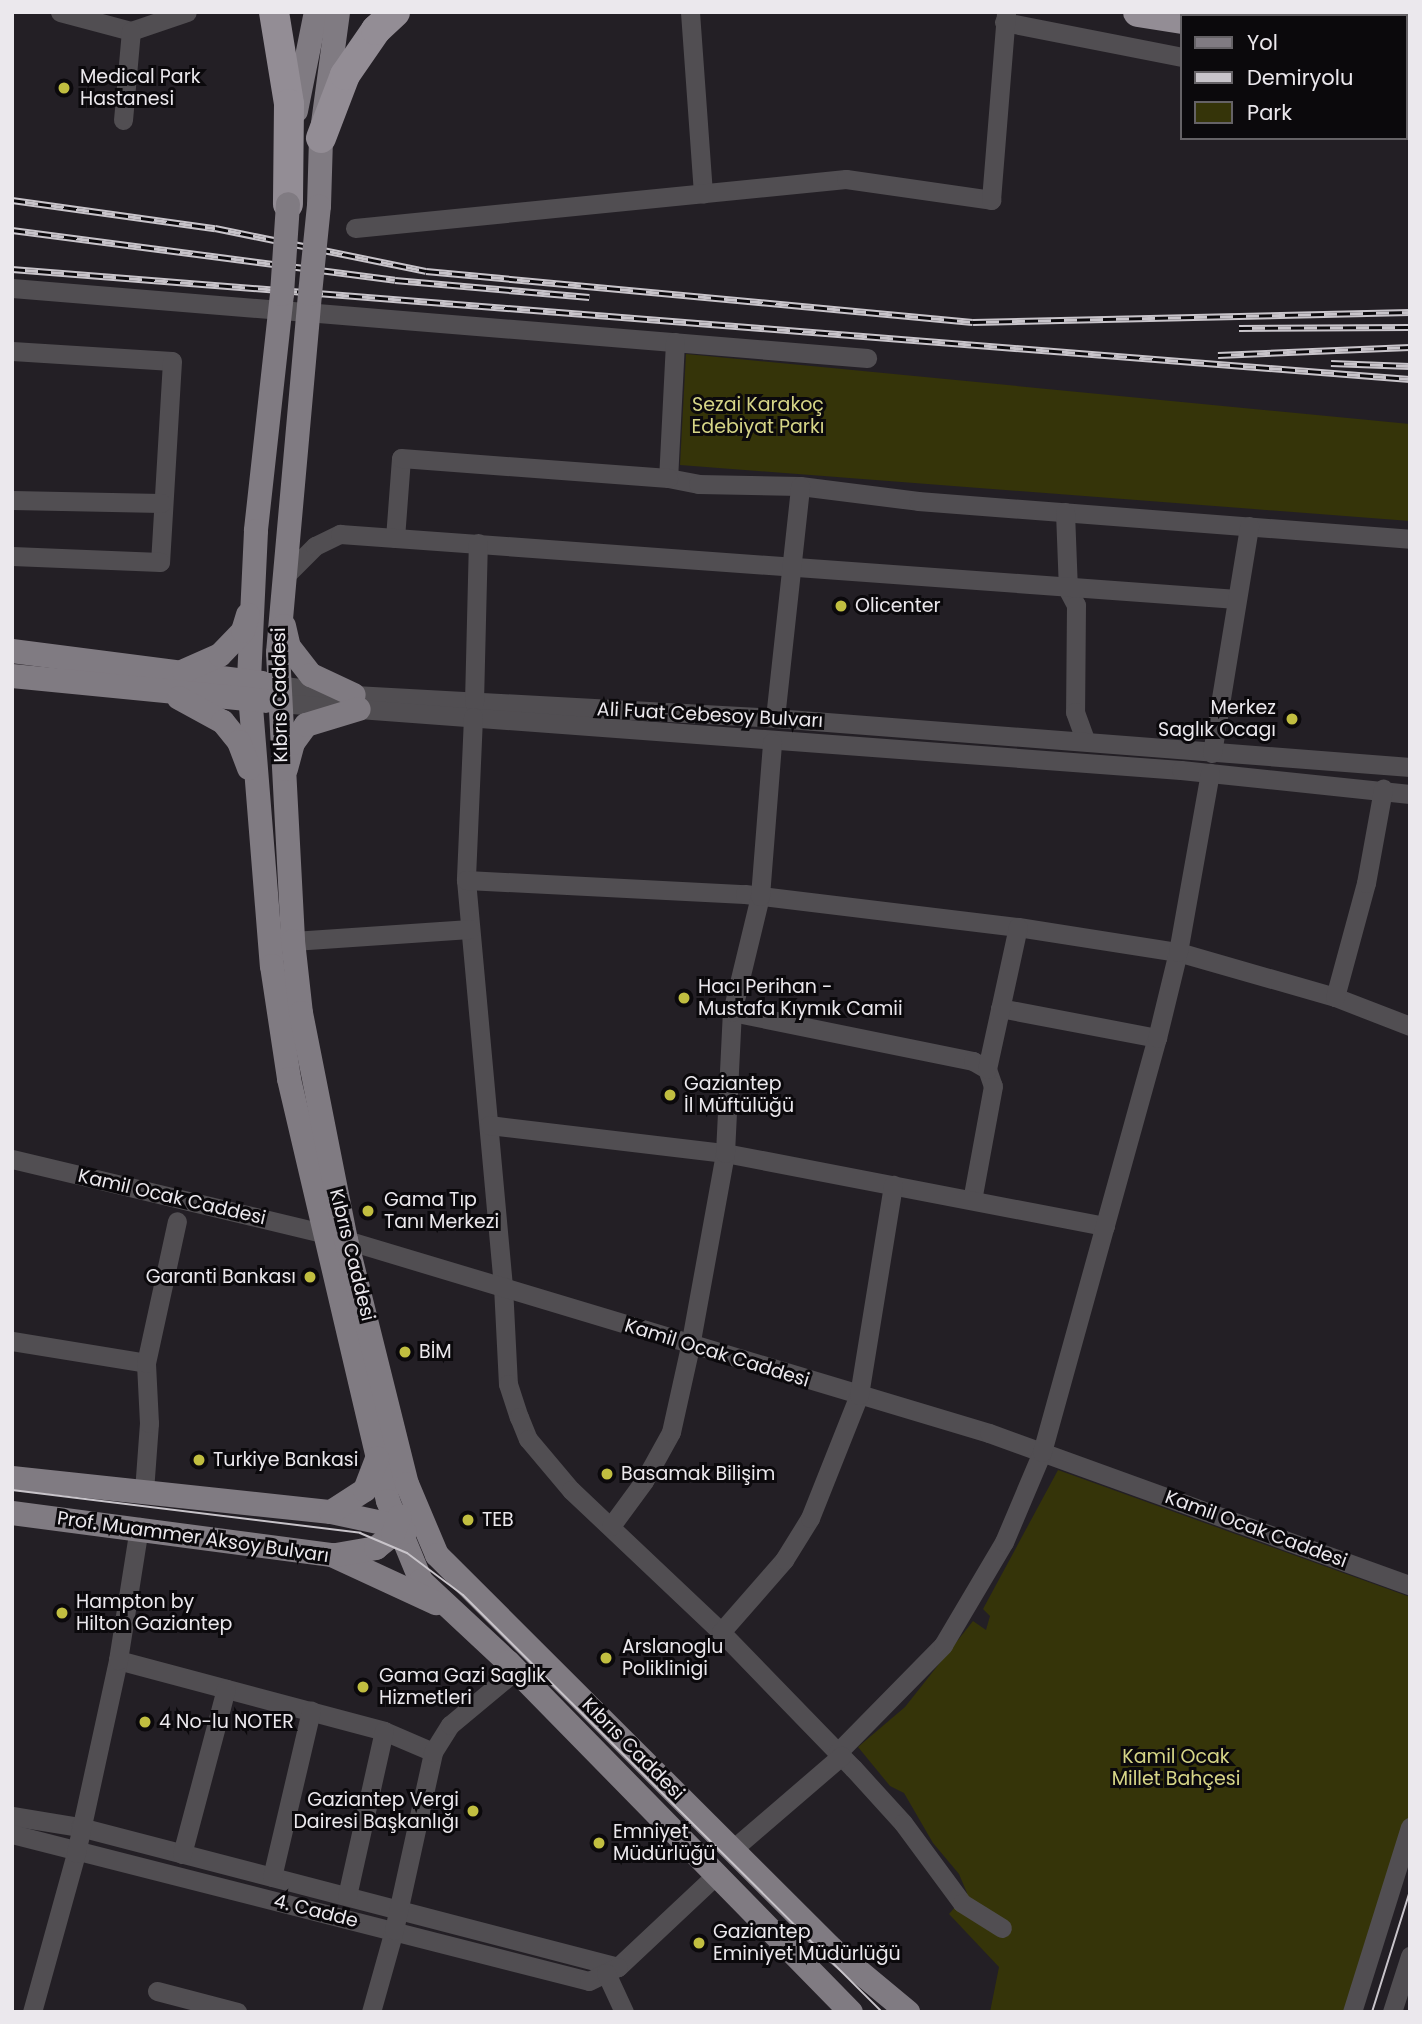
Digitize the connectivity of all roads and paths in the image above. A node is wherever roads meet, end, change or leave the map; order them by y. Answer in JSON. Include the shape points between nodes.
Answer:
{"nodes":[{"id":1,"x":60,"y":12,"type":"edge"},
{"id":2,"x":187,"y":12,"type":"edge"},
{"id":3,"x":316,"y":12,"type":"edge"},
{"id":4,"x":338,"y":12,"type":"edge"},
{"id":5,"x":395,"y":12,"type":"edge"},
{"id":6,"x":690,"y":12,"type":"edge"},
{"id":7,"x":1138,"y":12,"type":"edge"},
{"id":8,"x":1364,"y":12,"type":"edge"},
{"id":9,"x":1386,"y":14,"type":"edge"},
{"id":10,"x":270,"y":16,"type":"edge"},
{"id":11,"x":1005,"y":17,"type":"edge"},
{"id":12,"x":1180,"y":19,"type":"edge"},
{"id":13,"x":131,"y":31,"type":"junction"},
{"id":14,"x":1180,"y":57,"type":"edge"},
{"id":15,"x":123,"y":121,"type":"dead end"},
{"id":16,"x":321,"y":138,"type":"junction"},
{"id":17,"x":703,"y":194,"type":"junction"},
{"id":18,"x":288,"y":204,"type":"junction"},
{"id":19,"x":355,"y":228,"type":"dead end"},
{"id":20,"x":12,"y":288,"type":"edge"},
{"id":21,"x":281,"y":302,"type":"junction"},
{"id":22,"x":310,"y":303,"type":"junction"},
{"id":23,"x":675,"y":342,"type":"junction"},
{"id":24,"x":12,"y":351,"type":"edge"},
{"id":25,"x":867,"y":358,"type":"dead end"},
{"id":26,"x":668,"y":478,"type":"junction"},
{"id":27,"x":800,"y":486,"type":"junction"},
{"id":28,"x":12,"y":500,"type":"edge"},
{"id":29,"x":161,"y":503,"type":"junction"},
{"id":30,"x":1065,"y":512,"type":"junction"},
{"id":31,"x":1248,"y":526,"type":"junction"},
{"id":32,"x":395,"y":537,"type":"junction"},
{"id":33,"x":1410,"y":540,"type":"edge"},
{"id":34,"x":478,"y":544,"type":"junction"},
{"id":35,"x":12,"y":556,"type":"edge"},
{"id":36,"x":789,"y":564,"type":"junction"},
{"id":37,"x":282,"y":579,"type":"junction"},
{"id":38,"x":1069,"y":590,"type":"junction"},
{"id":39,"x":1237,"y":600,"type":"junction"},
{"id":40,"x":251,"y":604,"type":"junction"},
{"id":41,"x":279,"y":610,"type":"junction"},
{"id":42,"x":12,"y":650,"type":"edge"},
{"id":43,"x":184,"y":671,"type":"junction"},
{"id":44,"x":12,"y":676,"type":"edge"},
{"id":45,"x":249,"y":691,"type":"junction"},
{"id":46,"x":166,"y":692,"type":"junction"},
{"id":47,"x":277,"y":694,"type":"junction"},
{"id":48,"x":356,"y":702,"type":"junction"},
{"id":49,"x":474,"y":709,"type":"junction"},
{"id":50,"x":775,"y":718,"type":"junction"},
{"id":51,"x":1085,"y":740,"type":"junction"},
{"id":52,"x":772,"y":741,"type":"junction"},
{"id":53,"x":1212,"y":753,"type":"junction"},
{"id":54,"x":1410,"y":767,"type":"edge"},
{"id":55,"x":1210,"y":773,"type":"junction"},
{"id":56,"x":1383,"y":789,"type":"junction"},
{"id":57,"x":271,"y":794,"type":"junction"},
{"id":58,"x":1410,"y":794,"type":"edge"},
{"id":59,"x":466,"y":880,"type":"junction"},
{"id":60,"x":760,"y":896,"type":"junction"},
{"id":61,"x":1018,"y":927,"type":"junction"},
{"id":62,"x":470,"y":929,"type":"junction"},
{"id":63,"x":293,"y":941,"type":"junction"},
{"id":64,"x":1178,"y":952,"type":"junction"},
{"id":65,"x":1335,"y":997,"type":"junction"},
{"id":66,"x":1000,"y":1008,"type":"junction"},
{"id":67,"x":732,"y":1012,"type":"junction"},
{"id":68,"x":1410,"y":1026,"type":"edge"},
{"id":69,"x":1157,"y":1038,"type":"junction"},
{"id":70,"x":987,"y":1069,"type":"junction"},
{"id":71,"x":489,"y":1125,"type":"junction"},
{"id":72,"x":725,"y":1153,"type":"junction"},
{"id":73,"x":12,"y":1159,"type":"edge"},
{"id":74,"x":893,"y":1185,"type":"junction"},
{"id":75,"x":972,"y":1200,"type":"junction"},
{"id":76,"x":177,"y":1222,"type":"dead end"},
{"id":77,"x":1105,"y":1226,"type":"junction"},
{"id":78,"x":323,"y":1233,"type":"junction"},
{"id":79,"x":346,"y":1240,"type":"junction"},
{"id":80,"x":503,"y":1286,"type":"junction"},
{"id":81,"x":12,"y":1341,"type":"edge"},
{"id":82,"x":690,"y":1346,"type":"junction"},
{"id":83,"x":146,"y":1363,"type":"junction"},
{"id":84,"x":859,"y":1395,"type":"junction"},
{"id":85,"x":1042,"y":1452,"type":"junction"},
{"id":86,"x":377,"y":1457,"type":"junction"},
{"id":87,"x":12,"y":1478,"type":"edge"},
{"id":88,"x":407,"y":1484,"type":"junction"},
{"id":89,"x":144,"y":1491,"type":"junction"},
{"id":90,"x":331,"y":1512,"type":"junction"},
{"id":91,"x":12,"y":1513,"type":"edge"},
{"id":92,"x":397,"y":1526,"type":"junction"},
{"id":93,"x":611,"y":1526,"type":"junction"},
{"id":94,"x":139,"y":1527,"type":"junction"},
{"id":95,"x":332,"y":1555,"type":"junction"},
{"id":96,"x":437,"y":1555,"type":"junction"},
{"id":97,"x":1410,"y":1585,"type":"edge"},
{"id":98,"x":447,"y":1609,"type":"junction"},
{"id":99,"x":721,"y":1632,"type":"junction"},
{"id":100,"x":118,"y":1660,"type":"junction"},
{"id":101,"x":516,"y":1670,"type":"junction"},
{"id":102,"x":226,"y":1689,"type":"junction"},
{"id":103,"x":311,"y":1711,"type":"junction"},
{"id":104,"x":384,"y":1731,"type":"junction"},
{"id":105,"x":433,"y":1752,"type":"junction"},
{"id":106,"x":839,"y":1754,"type":"junction"},
{"id":107,"x":12,"y":1816,"type":"edge"},
{"id":108,"x":80,"y":1827,"type":"junction"},
{"id":109,"x":1410,"y":1827,"type":"edge"},
{"id":110,"x":12,"y":1834,"type":"edge"},
{"id":111,"x":733,"y":1849,"type":"junction"},
{"id":112,"x":76,"y":1853,"type":"junction"},
{"id":113,"x":182,"y":1854,"type":"junction"},
{"id":114,"x":718,"y":1872,"type":"junction"},
{"id":115,"x":272,"y":1877,"type":"junction"},
{"id":116,"x":347,"y":1896,"type":"junction"},
{"id":117,"x":399,"y":1908,"type":"junction"},
{"id":118,"x":1002,"y":1928,"type":"dead end"},
{"id":119,"x":394,"y":1930,"type":"junction"},
{"id":120,"x":1410,"y":1956,"type":"edge"},
{"id":121,"x":609,"y":1967,"type":"junction"},
{"id":122,"x":157,"y":1991,"type":"dead end"},
{"id":123,"x":194,"y":2006,"type":"edge"},
{"id":124,"x":899,"y":2009,"type":"edge"},
{"id":125,"x":847,"y":2010,"type":"edge"},
{"id":126,"x":32,"y":2012,"type":"edge"},
{"id":127,"x":237,"y":2012,"type":"edge"},
{"id":128,"x":370,"y":2012,"type":"edge"},
{"id":129,"x":624,"y":2012,"type":"edge"},
{"id":130,"x":1352,"y":2012,"type":"edge"},
{"id":131,"x":1392,"y":2012,"type":"edge"}],
"edges":[{"from":1,"to":13,"type":"street"},
{"from":2,"to":13,"type":"street"},
{"from":3,"to":18,"type":"main road","via":[[300,78]]},
{"from":4,"to":16,"type":"main road","name":"Kıbrıs Caddesi"},
{"from":5,"to":16,"type":"highway","via":[[376,30],[345,75]]},
{"from":6,"to":17,"type":"street"},
{"from":7,"to":12,"type":"highway"},
{"from":8,"to":9,"type":"highway"},
{"from":10,"to":18,"type":"highway","via":[[289,104]]},
{"from":11,"to":14,"type":"street"},
{"from":11,"to":17,"type":"street","via":[[991,200],[846,179]]},
{"from":13,"to":15,"type":"street"},
{"from":16,"to":22,"type":"main road","name":"Kıbrıs Caddesi","bridge":true},
{"from":17,"to":19,"type":"street"},
{"from":18,"to":21,"type":"main road","bridge":true},
{"from":20,"to":21,"type":"street"},
{"from":21,"to":22,"type":"street"},
{"from":21,"to":40,"type":"main road"},
{"from":22,"to":23,"type":"street"},
{"from":22,"to":37,"type":"main road","name":"Kıbrıs Caddesi"},
{"from":23,"to":25,"type":"street"},
{"from":23,"to":26,"type":"street"},
{"from":24,"to":29,"type":"street","via":[[172,361]]},
{"from":26,"to":27,"type":"street","via":[[698,484]]},
{"from":26,"to":32,"type":"street","via":[[401,458]]},
{"from":27,"to":30,"type":"street"},
{"from":27,"to":36,"type":"street"},
{"from":28,"to":29,"type":"street"},
{"from":29,"to":35,"type":"street","via":[[160,562]]},
{"from":30,"to":31,"type":"street"},
{"from":30,"to":38,"type":"street"},
{"from":31,"to":33,"type":"street"},
{"from":31,"to":39,"type":"street"},
{"from":32,"to":34,"type":"street"},
{"from":32,"to":37,"type":"street","via":[[340,534],[315,546]]},
{"from":34,"to":36,"type":"street"},
{"from":34,"to":49,"type":"street"},
{"from":36,"to":38,"type":"street"},
{"from":36,"to":50,"type":"street"},
{"from":37,"to":41,"type":"main road","name":"Kıbrıs Caddesi"},
{"from":38,"to":39,"type":"street"},
{"from":38,"to":51,"type":"street","via":[[1076,605],[1076,712]]},
{"from":39,"to":53,"type":"street"},
{"from":40,"to":43,"type":"main road","via":[[243,631],[233,642],[207,663]]},
{"from":40,"to":45,"type":"main road"},
{"from":41,"to":47,"type":"main road","name":"Kıbrıs Caddesi"},
{"from":41,"to":48,"type":"main road","via":[[297,660],[311,675]]},
{"from":42,"to":43,"type":"main road","name":"Ali Fuat Cebesoy Bulvarı"},
{"from":43,"to":45,"type":"main road","name":"Ali Fuat Cebesoy Bulvarı"},
{"from":44,"to":46,"type":"main road"},
{"from":45,"to":46,"type":"main road"},
{"from":45,"to":47,"type":"main road","name":"Ali Fuat Cebesoy Bulvarı"},
{"from":45,"to":57,"type":"main road"},
{"from":46,"to":57,"type":"main road","via":[[223,722]]},
{"from":47,"to":48,"type":"street","name":"Ali Fuat Cebesoy Bulvarı"},
{"from":47,"to":57,"type":"main road","name":"Kıbrıs Caddesi"},
{"from":48,"to":49,"type":"street","name":"Ali Fuat Cebesoy Bulvarı"},
{"from":48,"to":57,"type":"main road","via":[[306,725]]},
{"from":49,"to":50,"type":"street","name":"Ali Fuat Cebesoy Bulvarı"},
{"from":49,"to":52,"type":"street"},
{"from":49,"to":59,"type":"street"},
{"from":50,"to":51,"type":"street","name":"Ali Fuat Cebesoy Bulvarı"},
{"from":51,"to":53,"type":"street","name":"Ali Fuat Cebesoy Bulvarı"},
{"from":52,"to":55,"type":"street"},
{"from":52,"to":60,"type":"street"},
{"from":53,"to":54,"type":"street","name":"Ali Fuat Cebesoy Bulvarı"},
{"from":55,"to":56,"type":"street"},
{"from":55,"to":64,"type":"street"},
{"from":56,"to":58,"type":"street"},
{"from":56,"to":65,"type":"street","via":[[1366,883]]},
{"from":57,"to":63,"type":"main road","name":"Kıbrıs Caddesi"},
{"from":57,"to":78,"type":"main road","via":[[278,1020]]},
{"from":59,"to":60,"type":"street"},
{"from":59,"to":62,"type":"street"},
{"from":60,"to":61,"type":"street"},
{"from":60,"to":67,"type":"street"},
{"from":61,"to":64,"type":"street"},
{"from":61,"to":66,"type":"street"},
{"from":62,"to":63,"type":"street"},
{"from":62,"to":71,"type":"street"},
{"from":63,"to":79,"type":"main road","name":"Kıbrıs Caddesi","via":[[301,1013]]},
{"from":64,"to":65,"type":"street"},
{"from":64,"to":69,"type":"street"},
{"from":65,"to":68,"type":"street"},
{"from":66,"to":69,"type":"street"},
{"from":66,"to":70,"type":"street"},
{"from":67,"to":70,"type":"street","via":[[973,1061]]},
{"from":67,"to":72,"type":"street"},
{"from":69,"to":77,"type":"street"},
{"from":70,"to":75,"type":"street","via":[[993,1086]]},
{"from":71,"to":72,"type":"street"},
{"from":71,"to":80,"type":"street"},
{"from":72,"to":74,"type":"street"},
{"from":72,"to":82,"type":"street"},
{"from":73,"to":78,"type":"street","name":"Kamil Ocak Caddesi"},
{"from":74,"to":75,"type":"street"},
{"from":74,"to":84,"type":"street"},
{"from":75,"to":77,"type":"street"},
{"from":76,"to":83,"type":"street"},
{"from":77,"to":85,"type":"street"},
{"from":78,"to":79,"type":"street","name":"Kamil Ocak Caddesi"},
{"from":78,"to":86,"type":"main road"},
{"from":79,"to":80,"type":"street","name":"Kamil Ocak Caddesi"},
{"from":79,"to":88,"type":"main road","name":"Kıbrıs Caddesi"},
{"from":80,"to":82,"type":"street","name":"Kamil Ocak Caddesi"},
{"from":80,"to":93,"type":"street","via":[[508,1384],[528,1439],[571,1490]]},
{"from":81,"to":83,"type":"street"},
{"from":82,"to":84,"type":"street","name":"Kamil Ocak Caddesi"},
{"from":82,"to":93,"type":"street","via":[[671,1432],[644,1481]]},
{"from":83,"to":89,"type":"street","via":[[149,1423]]},
{"from":84,"to":85,"type":"street","name":"Kamil Ocak Caddesi"},
{"from":84,"to":99,"type":"street","via":[[810,1518],[784,1560]]},
{"from":85,"to":97,"type":"street","name":"Kamil Ocak Caddesi"},
{"from":85,"to":106,"type":"street","via":[[1004,1542],[943,1645]]},
{"from":86,"to":90,"type":"main road","via":[[365,1490]]},
{"from":86,"to":92,"type":"main road"},
{"from":87,"to":89,"type":"main road","name":"Prof. Muammer Aksoy Bulvarı"},
{"from":88,"to":92,"type":"main road"},
{"from":88,"to":96,"type":"main road","name":"Kıbrıs Caddesi"},
{"from":89,"to":90,"type":"main road","name":"Prof. Muammer Aksoy Bulvarı"},
{"from":90,"to":92,"type":"main road","name":"Prof. Muammer Aksoy Bulvarı"},
{"from":91,"to":94,"type":"main road","name":"Prof. Muammer Aksoy Bulvarı"},
{"from":92,"to":95,"type":"main road","via":[[385,1542],[367,1552]]},
{"from":92,"to":96,"type":"main road","name":"Prof. Muammer Aksoy Bulvarı"},
{"from":92,"to":98,"type":"main road","via":[[416,1573]]},
{"from":93,"to":99,"type":"street"},
{"from":94,"to":95,"type":"main road","name":"Prof. Muammer Aksoy Bulvarı"},
{"from":94,"to":100,"type":"street"},
{"from":95,"to":98,"type":"main road","name":"Prof. Muammer Aksoy Bulvarı"},
{"from":96,"to":111,"type":"main road","name":"Kıbrıs Caddesi"},
{"from":98,"to":101,"type":"main road"},
{"from":99,"to":106,"type":"street"},
{"from":100,"to":102,"type":"street"},
{"from":100,"to":108,"type":"street"},
{"from":101,"to":105,"type":"street","via":[[450,1725]]},
{"from":101,"to":114,"type":"main road"},
{"from":102,"to":103,"type":"street"},
{"from":102,"to":113,"type":"street"},
{"from":103,"to":104,"type":"street"},
{"from":103,"to":115,"type":"street"},
{"from":104,"to":105,"type":"street"},
{"from":104,"to":116,"type":"street"},
{"from":105,"to":117,"type":"street"},
{"from":106,"to":111,"type":"street"},
{"from":106,"to":118,"type":"street","via":[[903,1823],[962,1903]]},
{"from":107,"to":108,"type":"street"},
{"from":108,"to":112,"type":"street"},
{"from":108,"to":113,"type":"street"},
{"from":109,"to":130,"type":"street"},
{"from":110,"to":112,"type":"street","name":"4. Cadde"},
{"from":111,"to":124,"type":"main road","name":"Kıbrıs Caddesi"},
{"from":112,"to":119,"type":"street","name":"4. Cadde"},
{"from":112,"to":126,"type":"street"},
{"from":113,"to":115,"type":"street"},
{"from":114,"to":121,"type":"street"},
{"from":114,"to":125,"type":"main road"},
{"from":115,"to":116,"type":"street"},
{"from":116,"to":117,"type":"street"},
{"from":117,"to":119,"type":"street"},
{"from":117,"to":121,"type":"street"},
{"from":119,"to":121,"type":"street","name":"4. Cadde","via":[[589,1981]]},
{"from":119,"to":128,"type":"street"},
{"from":120,"to":131,"type":"street"},
{"from":121,"to":129,"type":"street"},
{"from":122,"to":123,"type":"street"},
{"from":123,"to":127,"type":"street"}]}
